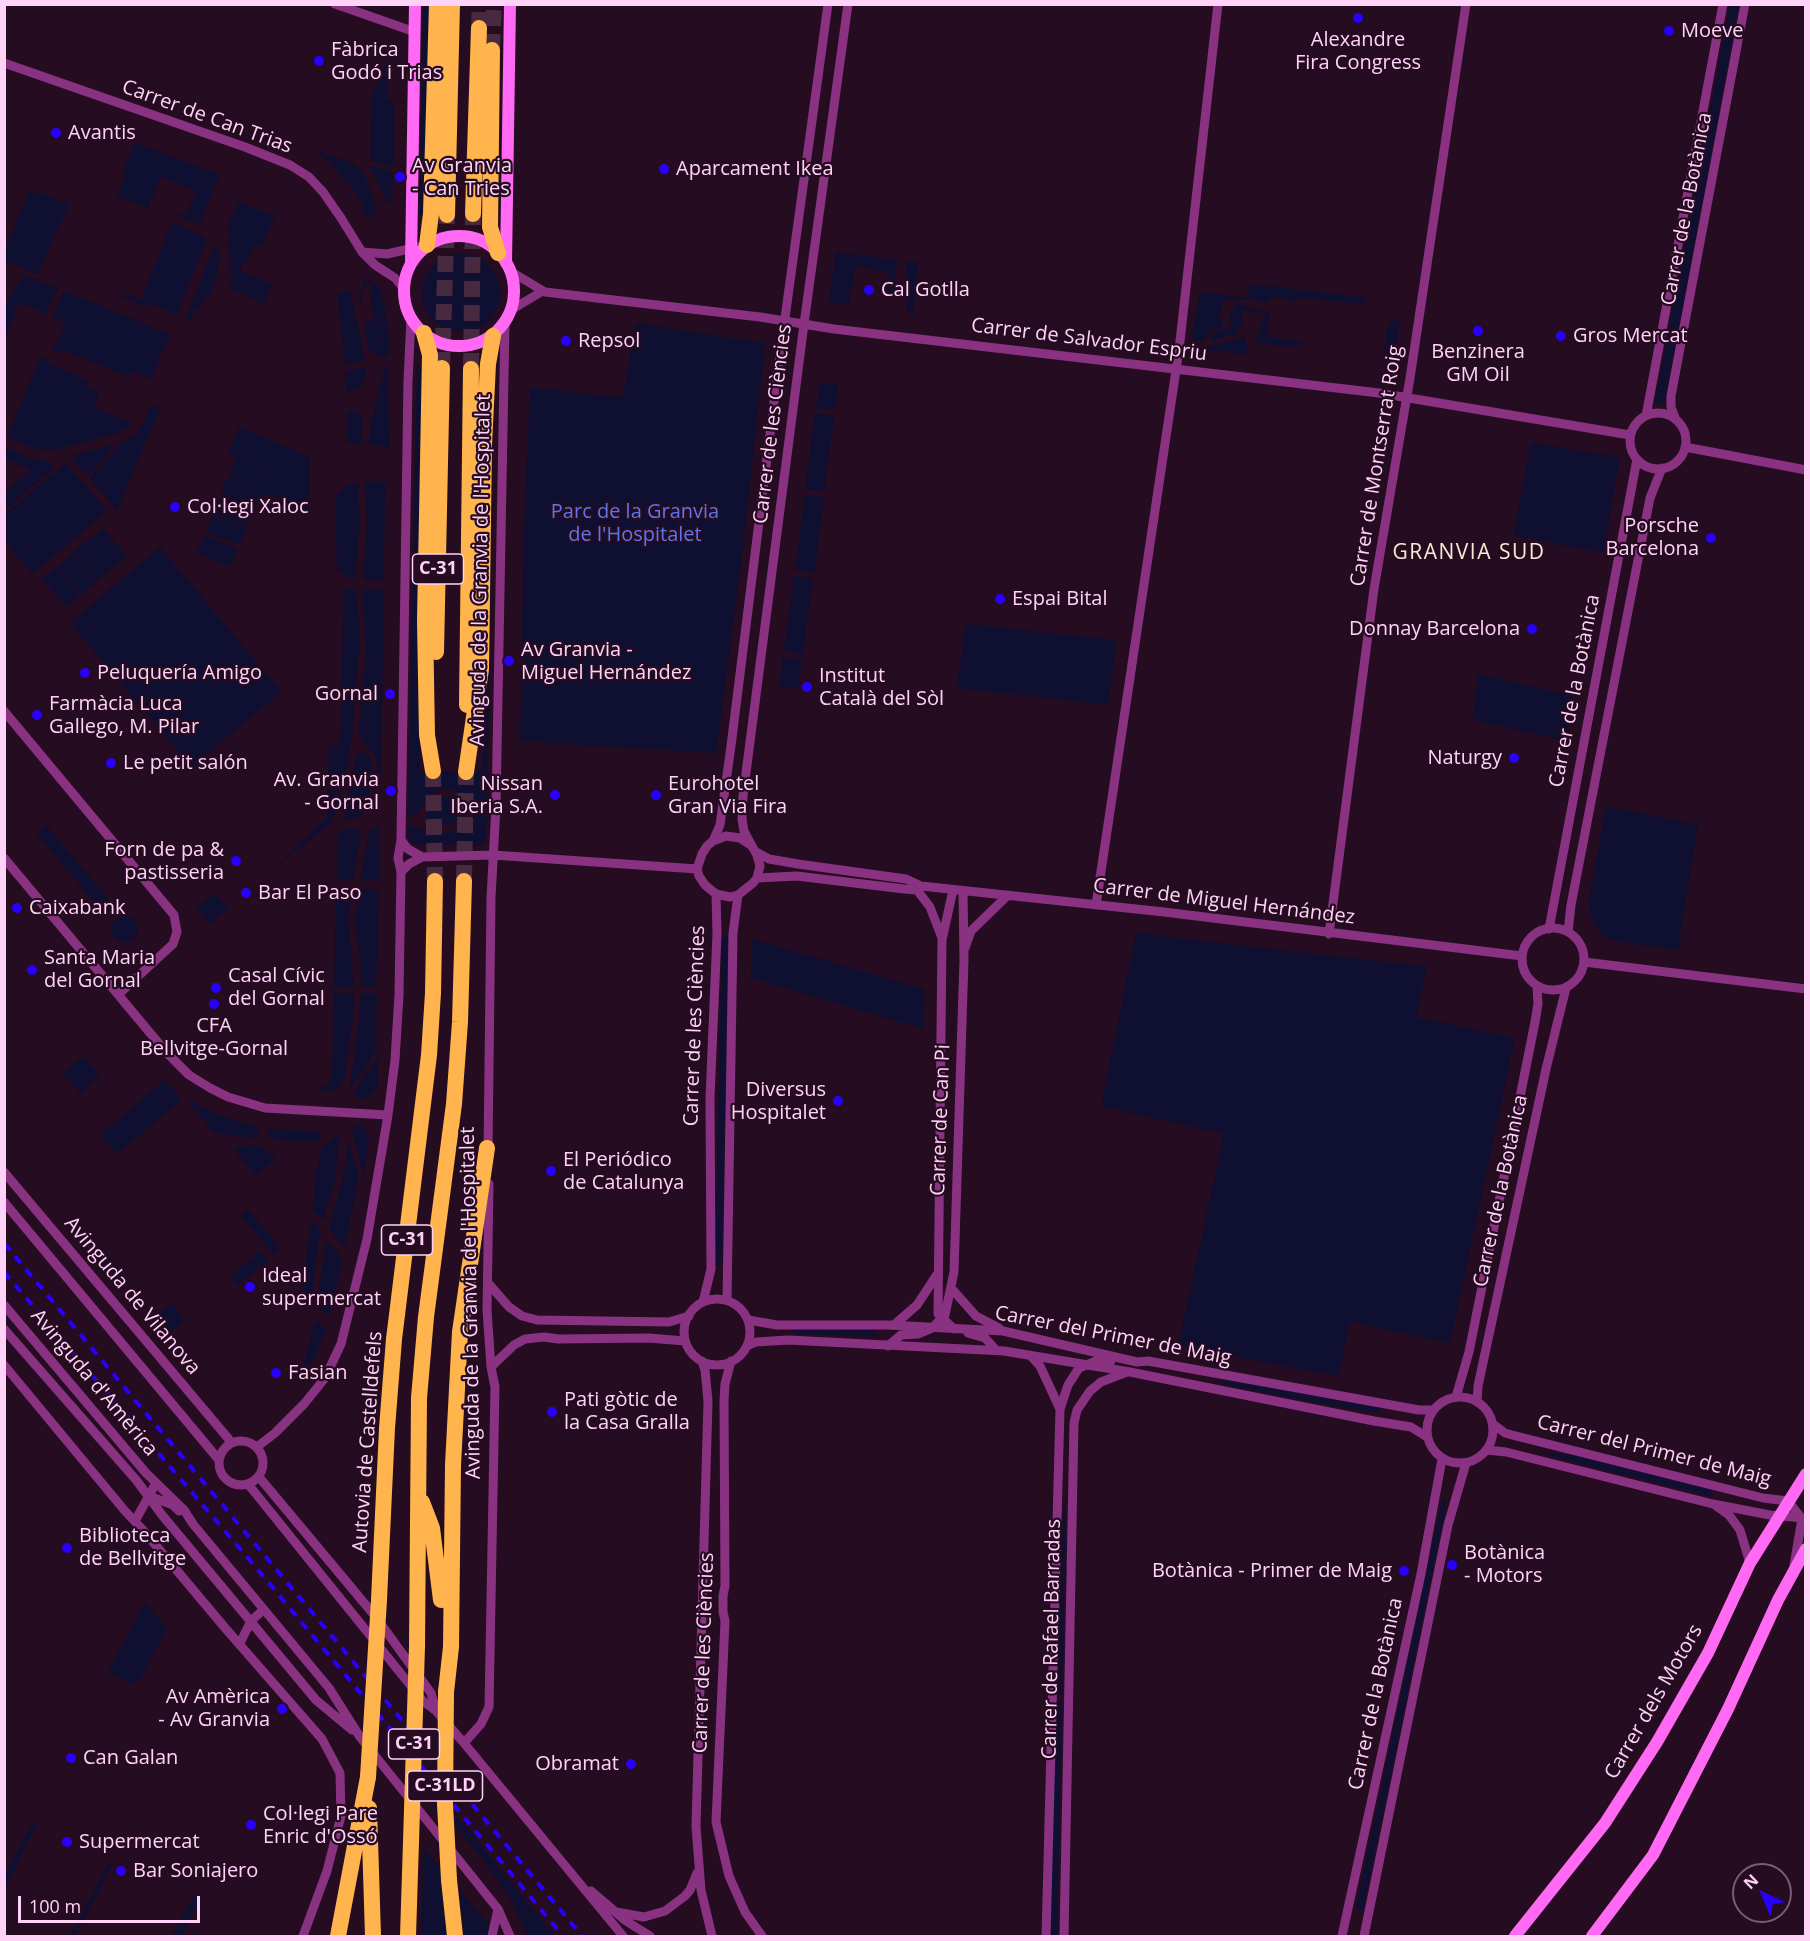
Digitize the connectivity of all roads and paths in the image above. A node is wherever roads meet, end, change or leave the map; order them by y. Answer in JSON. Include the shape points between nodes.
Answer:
{"nodes":[{"id":1,"x":334,"y":4,"type":"edge"},
{"id":2,"x":416,"y":4,"type":"edge"},
{"id":3,"x":436,"y":4,"type":"edge"},
{"id":4,"x":452,"y":4,"type":"edge"},
{"id":5,"x":510,"y":4,"type":"edge"},
{"id":6,"x":828,"y":4,"type":"edge"},
{"id":7,"x":848,"y":4,"type":"edge"},
{"id":8,"x":1218,"y":4,"type":"edge"},
{"id":9,"x":1466,"y":4,"type":"edge"},
{"id":10,"x":1723,"y":4,"type":"edge"},
{"id":11,"x":1744,"y":4,"type":"edge"},
{"id":12,"x":479,"y":28,"type":"tunnel mouth"},
{"id":13,"x":415,"y":32,"type":"junction"},
{"id":14,"x":492,"y":50,"type":"tunnel mouth"},
{"id":15,"x":4,"y":63,"type":"edge"},
{"id":16,"x":472,"y":214,"type":"tunnel mouth"},
{"id":17,"x":447,"y":215,"type":"tunnel mouth"},
{"id":18,"x":419,"y":247,"type":"junction"},
{"id":19,"x":362,"y":252,"type":"junction"},
{"id":20,"x":504,"y":262,"type":"junction"},
{"id":21,"x":404,"y":289,"type":"junction"},
{"id":22,"x":541,"y":292,"type":"junction"},
{"id":23,"x":508,"y":316,"type":"junction"},
{"id":24,"x":411,"y":318,"type":"junction"},
{"id":25,"x":785,"y":321,"type":"junction"},
{"id":26,"x":804,"y":324,"type":"junction"},
{"id":27,"x":424,"y":333,"type":"junction"},
{"id":28,"x":493,"y":336,"type":"junction"},
{"id":29,"x":442,"y":368,"type":"tunnel mouth"},
{"id":30,"x":471,"y":369,"type":"tunnel mouth"},
{"id":31,"x":1176,"y":369,"type":"junction"},
{"id":32,"x":1406,"y":397,"type":"junction"},
{"id":33,"x":1646,"y":416,"type":"junction"},
{"id":34,"x":1676,"y":420,"type":"junction"},
{"id":35,"x":1630,"y":435,"type":"junction"},
{"id":36,"x":1685,"y":447,"type":"junction"},
{"id":37,"x":1637,"y":459,"type":"junction"},
{"id":38,"x":1662,"y":468,"type":"junction"},
{"id":39,"x":1806,"y":470,"type":"edge"},
{"id":40,"x":4,"y":711,"type":"edge"},
{"id":41,"x":401,"y":840,"type":"junction"},
{"id":42,"x":713,"y":841,"type":"junction"},
{"id":43,"x":754,"y":849,"type":"junction"},
{"id":44,"x":493,"y":855,"type":"junction"},
{"id":45,"x":422,"y":857,"type":"junction"},
{"id":46,"x":4,"y":858,"type":"edge"},
{"id":47,"x":698,"y":869,"type":"junction"},
{"id":48,"x":400,"y":872,"type":"junction"},
{"id":49,"x":757,"y":878,"type":"junction"},
{"id":50,"x":435,"y":881,"type":"tunnel mouth"},
{"id":51,"x":464,"y":881,"type":"tunnel mouth"},
{"id":52,"x":919,"y":888,"type":"junction"},
{"id":53,"x":953,"y":890,"type":"junction"},
{"id":54,"x":963,"y":892,"type":"junction"},
{"id":55,"x":716,"y":894,"type":"junction"},
{"id":56,"x":738,"y":895,"type":"junction"},
{"id":57,"x":1008,"y":896,"type":"junction"},
{"id":58,"x":1096,"y":905,"type":"junction"},
{"id":59,"x":1549,"y":928,"type":"junction"},
{"id":60,"x":1568,"y":932,"type":"junction"},
{"id":61,"x":1329,"y":934,"type":"junction"},
{"id":62,"x":942,"y":940,"type":"junction"},
{"id":63,"x":962,"y":953,"type":"junction"},
{"id":64,"x":1522,"y":956,"type":"junction"},
{"id":65,"x":1584,"y":962,"type":"junction"},
{"id":66,"x":1537,"y":986,"type":"junction"},
{"id":67,"x":1566,"y":988,"type":"junction"},
{"id":68,"x":1806,"y":989,"type":"edge"},
{"id":69,"x":119,"y":994,"type":"junction"},
{"id":70,"x":388,"y":1115,"type":"junction"},
{"id":71,"x":487,"y":1148,"type":"junction"},
{"id":72,"x":4,"y":1172,"type":"edge"},
{"id":73,"x":4,"y":1202,"type":"edge"},
{"id":74,"x":938,"y":1273,"type":"junction"},
{"id":75,"x":488,"y":1283,"type":"junction"},
{"id":76,"x":951,"y":1288,"type":"junction"},
{"id":77,"x":727,"y":1300,"type":"junction"},
{"id":78,"x":703,"y":1302,"type":"junction"},
{"id":79,"x":4,"y":1305,"type":"edge"},
{"id":80,"x":689,"y":1316,"type":"junction"},
{"id":81,"x":942,"y":1318,"type":"junction"},
{"id":82,"x":748,"y":1320,"type":"junction"},
{"id":83,"x":894,"y":1325,"type":"junction"},
{"id":84,"x":932,"y":1328,"type":"junction"},
{"id":85,"x":953,"y":1328,"type":"junction"},
{"id":86,"x":4,"y":1329,"type":"edge"},
{"id":87,"x":1003,"y":1330,"type":"junction"},
{"id":88,"x":685,"y":1341,"type":"junction"},
{"id":89,"x":747,"y":1346,"type":"junction"},
{"id":90,"x":888,"y":1346,"type":"junction"},
{"id":91,"x":996,"y":1350,"type":"junction"},
{"id":92,"x":1030,"y":1355,"type":"junction"},
{"id":93,"x":702,"y":1361,"type":"junction"},
{"id":94,"x":731,"y":1361,"type":"junction"},
{"id":95,"x":1137,"y":1362,"type":"junction"},
{"id":96,"x":4,"y":1365,"type":"edge"},
{"id":97,"x":1085,"y":1365,"type":"junction"},
{"id":98,"x":491,"y":1368,"type":"junction"},
{"id":99,"x":1130,"y":1372,"type":"junction"},
{"id":100,"x":1456,"y":1397,"type":"junction"},
{"id":101,"x":1477,"y":1402,"type":"junction"},
{"id":102,"x":1060,"y":1409,"type":"junction"},
{"id":103,"x":1433,"y":1410,"type":"junction"},
{"id":104,"x":1492,"y":1424,"type":"junction"},
{"id":105,"x":1427,"y":1437,"type":"junction"},
{"id":106,"x":232,"y":1443,"type":"junction"},
{"id":107,"x":257,"y":1447,"type":"junction"},
{"id":108,"x":1487,"y":1450,"type":"junction"},
{"id":109,"x":1442,"y":1459,"type":"junction"},
{"id":110,"x":219,"y":1460,"type":"junction"},
{"id":111,"x":1466,"y":1463,"type":"junction"},
{"id":112,"x":1806,"y":1474,"type":"edge"},
{"id":113,"x":258,"y":1477,"type":"junction"},
{"id":114,"x":156,"y":1483,"type":"junction"},
{"id":115,"x":248,"y":1484,"type":"junction"},
{"id":116,"x":417,"y":1490,"type":"junction"},
{"id":117,"x":149,"y":1497,"type":"junction"},
{"id":118,"x":1788,"y":1501,"type":"junction"},
{"id":119,"x":1713,"y":1504,"type":"junction"},
{"id":120,"x":1779,"y":1516,"type":"junction"},
{"id":121,"x":1804,"y":1518,"type":"edge"},
{"id":122,"x":135,"y":1521,"type":"junction"},
{"id":123,"x":193,"y":1524,"type":"junction"},
{"id":124,"x":1806,"y":1549,"type":"edge"},
{"id":125,"x":1750,"y":1563,"type":"junction"},
{"id":126,"x":1793,"y":1570,"type":"junction"},
{"id":127,"x":263,"y":1610,"type":"junction"},
{"id":128,"x":251,"y":1621,"type":"junction"},
{"id":129,"x":240,"y":1643,"type":"junction"},
{"id":130,"x":446,"y":1692,"type":"junction"},
{"id":131,"x":436,"y":1711,"type":"junction"},
{"id":132,"x":360,"y":1737,"type":"junction"},
{"id":133,"x":464,"y":1743,"type":"junction"},
{"id":134,"x":368,"y":1777,"type":"junction"},
{"id":135,"x":698,"y":1871,"type":"junction"},
{"id":136,"x":574,"y":1875,"type":"junction"},
{"id":137,"x":498,"y":1909,"type":"junction"},
{"id":138,"x":616,"y":1912,"type":"junction"},
{"id":139,"x":303,"y":1936,"type":"edge"},
{"id":140,"x":338,"y":1936,"type":"edge"},
{"id":141,"x":373,"y":1936,"type":"edge"},
{"id":142,"x":408,"y":1936,"type":"edge"},
{"id":143,"x":456,"y":1936,"type":"edge"},
{"id":144,"x":492,"y":1936,"type":"edge"},
{"id":145,"x":510,"y":1936,"type":"edge"},
{"id":146,"x":623,"y":1936,"type":"edge"},
{"id":147,"x":650,"y":1936,"type":"edge"},
{"id":148,"x":712,"y":1936,"type":"edge"},
{"id":149,"x":762,"y":1936,"type":"edge"},
{"id":150,"x":1046,"y":1936,"type":"edge"},
{"id":151,"x":1065,"y":1936,"type":"edge"},
{"id":152,"x":1342,"y":1936,"type":"edge"},
{"id":153,"x":1364,"y":1936,"type":"edge"},
{"id":154,"x":1515,"y":1936,"type":"edge"},
{"id":155,"x":1592,"y":1936,"type":"edge"}],
"edges":[{"from":1,"to":13,"type":"street"},
{"from":2,"to":13,"type":"street"},
{"from":3,"to":18,"type":"highway","via":[[431,214]]},
{"from":4,"to":17,"type":"highway"},
{"from":5,"to":20,"type":"street"},
{"from":6,"to":25,"type":"street","name":"Carrer de les Ciències"},
{"from":7,"to":26,"type":"street","name":"Carrer de les Ciències"},
{"from":8,"to":31,"type":"street"},
{"from":9,"to":32,"type":"street","name":"Carrer de Montserrat Roig"},
{"from":10,"to":33,"type":"street","name":"Carrer de la Botànica"},
{"from":11,"to":34,"type":"street","name":"Carrer de la Botànica","via":[[1671,396]]},
{"from":12,"to":16,"type":"highway"},
{"from":13,"to":18,"type":"street"},
{"from":14,"to":20,"type":"highway","via":[[490,227]]},
{"from":15,"to":19,"type":"street","name":"Carrer de Can Trias","via":[[290,165],[323,192]]},
{"from":18,"to":19,"type":"street","via":[[387,254]]},
{"from":18,"to":20,"type":"street","via":[[462,236],[475,239]]},
{"from":18,"to":21,"type":"street"},
{"from":19,"to":21,"type":"street","name":"Carrer de Can Trias"},
{"from":20,"to":22,"type":"street","name":"Carrer de Salvador Espriu"},
{"from":20,"to":23,"type":"street","via":[[515,287]]},
{"from":21,"to":24,"type":"street"},
{"from":22,"to":23,"type":"street"},
{"from":22,"to":25,"type":"street","name":"Carrer de Salvador Espriu"},
{"from":23,"to":28,"type":"street"},
{"from":23,"to":44,"type":"street","name":"Avinguda de la Granvia de l'Hospitalet"},
{"from":24,"to":27,"type":"street"},
{"from":24,"to":41,"type":"street"},
{"from":25,"to":26,"type":"street","name":"Carrer de Salvador Espriu"},
{"from":25,"to":42,"type":"street","name":"Carrer de les Ciències","via":[[731,746],[720,825]]},
{"from":26,"to":31,"type":"street","name":"Carrer de Salvador Espriu"},
{"from":26,"to":43,"type":"street","name":"Carrer de les Ciències","via":[[744,796],[744,831]]},
{"from":27,"to":28,"type":"street","via":[[434,341],[458,347]]},
{"from":27,"to":29,"type":"highway","number":"C-31","via":[[430,355],[425,621],[428,735],[433,771]]},
{"from":28,"to":30,"type":"highway","number":"C-31","via":[[484,444],[481,669],[466,772]]},
{"from":31,"to":32,"type":"street","name":"Carrer de Salvador Espriu"},
{"from":31,"to":58,"type":"street"},
{"from":32,"to":35,"type":"street","name":"Carrer de Salvador Espriu"},
{"from":32,"to":61,"type":"street","name":"Carrer de Montserrat Roig","via":[[1374,589]]},
{"from":33,"to":34,"type":"street","via":[[1662,413]]},
{"from":33,"to":35,"type":"street"},
{"from":34,"to":36,"type":"street","via":[[1685,437]]},
{"from":35,"to":37,"type":"street"},
{"from":36,"to":38,"type":"street","via":[[1676,462]]},
{"from":36,"to":39,"type":"street"},
{"from":37,"to":38,"type":"street","via":[[1646,466]]},
{"from":37,"to":59,"type":"street","name":"Carrer de la Botànica"},
{"from":38,"to":60,"type":"street","name":"Carrer de la Botànica","via":[[1650,498]]},
{"from":40,"to":69,"type":"street","via":[[174,915],[177,932],[173,944]]},
{"from":41,"to":45,"type":"street"},
{"from":41,"to":48,"type":"street"},
{"from":42,"to":43,"type":"street","via":[[726,836],[740,838]]},
{"from":42,"to":47,"type":"street","via":[[702,854]]},
{"from":43,"to":49,"type":"street","via":[[760,866]]},
{"from":43,"to":52,"type":"street","name":"Carrer de Miguel Hernández","via":[[769,859],[906,879]]},
{"from":44,"to":45,"type":"street"},
{"from":44,"to":47,"type":"street"},
{"from":44,"to":71,"type":"street","name":"Avinguda de la Granvia de l'Hospitalet"},
{"from":45,"to":48,"type":"street"},
{"from":46,"to":69,"type":"street"},
{"from":47,"to":55,"type":"street","via":[[705,885]]},
{"from":48,"to":70,"type":"street","via":[[399,995]]},
{"from":49,"to":52,"type":"street","name":"Carrer de Miguel Hernández","via":[[797,876]]},
{"from":49,"to":56,"type":"street"},
{"from":50,"to":134,"type":"highway","name":"Autovia de Castelldefels","number":"C-31","bridge":true,"via":[[429,1055],[387,1428]]},
{"from":51,"to":116,"type":"highway","number":"C-31","via":[[454,1104],[426,1317]]},
{"from":52,"to":53,"type":"street","name":"Carrer de Miguel Hernández"},
{"from":52,"to":62,"type":"street","name":"Carrer de Can Pi"},
{"from":53,"to":54,"type":"street","name":"Carrer de Miguel Hernández"},
{"from":53,"to":62,"type":"street","name":"Carrer de Can Pi"},
{"from":54,"to":57,"type":"street","name":"Carrer de Miguel Hernández"},
{"from":54,"to":63,"type":"street","name":"Carrer de Can Pi"},
{"from":55,"to":56,"type":"street"},
{"from":55,"to":78,"type":"street","name":"Carrer de les Ciències","via":[[710,1098],[711,1269]]},
{"from":56,"to":77,"type":"street","name":"Carrer de les Ciències"},
{"from":57,"to":58,"type":"street","name":"Carrer de Miguel Hernández"},
{"from":57,"to":63,"type":"street","name":"Carrer de Can Pi","via":[[971,931]]},
{"from":58,"to":61,"type":"street","name":"Carrer de Miguel Hernández"},
{"from":59,"to":60,"type":"street"},
{"from":59,"to":64,"type":"street","via":[[1532,936]]},
{"from":60,"to":65,"type":"street","via":[[1583,948]]},
{"from":61,"to":64,"type":"street","name":"Carrer de Miguel Hernández"},
{"from":62,"to":74,"type":"street","name":"Carrer de Can Pi"},
{"from":63,"to":76,"type":"street","name":"Carrer de Can Pi"},
{"from":64,"to":66,"type":"street","via":[[1524,970]]},
{"from":65,"to":67,"type":"street","via":[[1578,978]]},
{"from":65,"to":68,"type":"street"},
{"from":66,"to":67,"type":"street","via":[[1551,990]]},
{"from":66,"to":100,"type":"street","name":"Carrer de la Botànica","via":[[1537,1010],[1469,1352]]},
{"from":67,"to":101,"type":"street","name":"Carrer de la Botànica"},
{"from":69,"to":70,"type":"street","via":[[189,1075],[228,1097],[266,1108]]},
{"from":70,"to":107,"type":"street","via":[[367,1239],[341,1344],[325,1378],[304,1404]]},
{"from":71,"to":75,"type":"street","name":"Avinguda de la Granvia de l'Hospitalet"},
{"from":71,"to":130,"type":"highway","via":[[460,1332],[453,1465],[451,1647]]},
{"from":72,"to":106,"type":"street","name":"Avinguda de Vilanova"},
{"from":73,"to":110,"type":"street","name":"Avinguda de Vilanova"},
{"from":74,"to":81,"type":"street","name":"Carrer de Can Pi","via":[[938,1314]]},
{"from":74,"to":83,"type":"street","via":[[917,1305]]},
{"from":75,"to":80,"type":"street","via":[[509,1307],[537,1320],[669,1322]]},
{"from":75,"to":98,"type":"street","name":"Avinguda de la Granvia de l'Hospitalet"},
{"from":76,"to":81,"type":"street","name":"Carrer de Can Pi"},
{"from":76,"to":87,"type":"street","via":[[976,1316]]},
{"from":77,"to":78,"type":"street"},
{"from":77,"to":82,"type":"street","via":[[742,1309]]},
{"from":78,"to":80,"type":"street"},
{"from":79,"to":114,"type":"street","name":"Avinguda d'Amèrica"},
{"from":80,"to":88,"type":"street"},
{"from":81,"to":84,"type":"street","name":"Carrer de Can Pi"},
{"from":81,"to":85,"type":"street"},
{"from":82,"to":83,"type":"street","name":"Carrer del Primer de Maig","via":[[777,1325]]},
{"from":82,"to":89,"type":"street"},
{"from":83,"to":84,"type":"street","name":"Carrer del Primer de Maig"},
{"from":84,"to":85,"type":"street","name":"Carrer del Primer de Maig"},
{"from":84,"to":90,"type":"street","via":[[901,1335]]},
{"from":85,"to":87,"type":"street","name":"Carrer del Primer de Maig"},
{"from":85,"to":91,"type":"street","via":[[985,1338]]},
{"from":86,"to":117,"type":"street","name":"Avinguda d'Amèrica"},
{"from":87,"to":95,"type":"street","name":"Carrer del Primer de Maig"},
{"from":88,"to":93,"type":"street","via":[[692,1354]]},
{"from":88,"to":98,"type":"street","via":[[525,1339]]},
{"from":89,"to":90,"type":"street","name":"Carrer del Primer de Maig","via":[[788,1340]]},
{"from":89,"to":94,"type":"street"},
{"from":90,"to":91,"type":"street","name":"Carrer del Primer de Maig"},
{"from":91,"to":92,"type":"street","name":"Carrer del Primer de Maig"},
{"from":92,"to":97,"type":"street","name":"Carrer del Primer de Maig"},
{"from":92,"to":102,"type":"street","name":"Carrer de Rafael Barradas","via":[[1040,1366]]},
{"from":93,"to":94,"type":"street"},
{"from":93,"to":135,"type":"street","name":"Carrer de les Ciències","via":[[708,1401]]},
{"from":94,"to":149,"type":"street","name":"Carrer de les Ciències","via":[[724,1401],[725,1622],[716,1822],[729,1876]]},
{"from":95,"to":97,"type":"street","via":[[1122,1364],[1101,1359]]},
{"from":95,"to":103,"type":"street","name":"Carrer del Primer de Maig"},
{"from":96,"to":122,"type":"street"},
{"from":97,"to":99,"type":"street","name":"Carrer del Primer de Maig"},
{"from":97,"to":102,"type":"street","name":"Carrer de Rafael Barradas","via":[[1068,1385]]},
{"from":98,"to":133,"type":"street","name":"Avinguda de la Granvia de l'Hospitalet","via":[[495,1387],[489,1707],[481,1724]]},
{"from":99,"to":105,"type":"street","name":"Carrer del Primer de Maig","via":[[1411,1427]]},
{"from":99,"to":151,"type":"street","name":"Carrer de Rafael Barradas","via":[[1101,1382],[1090,1391],[1077,1410],[1074,1423]]},
{"from":100,"to":101,"type":"street"},
{"from":100,"to":103,"type":"street","via":[[1441,1402]]},
{"from":101,"to":104,"type":"street","via":[[1487,1411]]},
{"from":102,"to":150,"type":"street","name":"Carrer de Rafael Barradas"},
{"from":103,"to":105,"type":"street","via":[[1427,1421]]},
{"from":104,"to":108,"type":"street"},
{"from":104,"to":118,"type":"street","name":"Carrer del Primer de Maig","via":[[1512,1435]]},
{"from":105,"to":109,"type":"street"},
{"from":106,"to":107,"type":"street","via":[[246,1442]]},
{"from":106,"to":110,"type":"street"},
{"from":107,"to":113,"type":"street","via":[[263,1460]]},
{"from":108,"to":111,"type":"street"},
{"from":108,"to":119,"type":"street","name":"Carrer del Primer de Maig"},
{"from":109,"to":111,"type":"street"},
{"from":109,"to":152,"type":"street","name":"Carrer de la Botànica"},
{"from":110,"to":115,"type":"street","via":[[225,1478],[231,1483]]},
{"from":111,"to":153,"type":"street","name":"Carrer de la Botànica","via":[[1448,1525]]},
{"from":112,"to":118,"type":"street","name":"Carrer dels Motors"},
{"from":113,"to":115,"type":"street"},
{"from":113,"to":131,"type":"street","via":[[375,1616],[431,1694]]},
{"from":114,"to":117,"type":"street","name":"Avinguda d'Amèrica"},
{"from":114,"to":123,"type":"street","name":"Avinguda d'Amèrica"},
{"from":115,"to":131,"type":"street","via":[[423,1701]]},
{"from":116,"to":130,"type":"highway","number":"C-31LD","via":[[432,1528],[440,1583]]},
{"from":116,"to":142,"type":"highway","number":"C-31","bridge":true,"via":[[417,1646]]},
{"from":117,"to":122,"type":"street","name":"Avinguda d'Amèrica"},
{"from":117,"to":123,"type":"street","name":"Avinguda d'Amèrica","via":[[173,1505]]},
{"from":117,"to":128,"type":"street","name":"Avinguda d'Amèrica"},
{"from":118,"to":120,"type":"street","name":"Carrer dels Motors"},
{"from":118,"to":121,"type":"street","name":"Carrer del Primer de Maig"},
{"from":119,"to":120,"type":"street","name":"Carrer del Primer de Maig"},
{"from":119,"to":125,"type":"street","name":"Carrer del Primer de Maig","via":[[1729,1515],[1740,1530]]},
{"from":120,"to":121,"type":"street","name":"Carrer del Primer de Maig"},
{"from":120,"to":125,"type":"street","name":"Carrer dels Motors"},
{"from":121,"to":126,"type":"street"},
{"from":122,"to":129,"type":"street"},
{"from":123,"to":127,"type":"street","name":"Avinguda d'Amèrica"},
{"from":124,"to":126,"type":"street"},
{"from":125,"to":154,"type":"street","name":"Carrer dels Motors","via":[[1708,1653],[1657,1742],[1605,1823]]},
{"from":126,"to":155,"type":"street","via":[[1653,1855]]},
{"from":127,"to":128,"type":"street"},
{"from":127,"to":132,"type":"street","name":"Avinguda d'Amèrica","via":[[330,1689]]},
{"from":128,"to":129,"type":"street"},
{"from":128,"to":132,"type":"street","name":"Avinguda d'Amèrica","via":[[316,1700]]},
{"from":129,"to":139,"type":"street","via":[[322,1739],[340,1773],[341,1816],[327,1871]]},
{"from":130,"to":143,"type":"highway","number":"C-31LD","bridge":true,"via":[[445,1804]]},
{"from":131,"to":133,"type":"street"},
{"from":132,"to":137,"type":"street","name":"Avinguda d'Amèrica"},
{"from":133,"to":136,"type":"street"},
{"from":134,"to":140,"type":"highway"},
{"from":134,"to":141,"type":"highway","name":"Autovia de Castelldefels","number":"C-31"},
{"from":135,"to":138,"type":"street","via":[[690,1890],[666,1911],[644,1917]]},
{"from":135,"to":148,"type":"street","name":"Carrer de les Ciències"},
{"from":136,"to":138,"type":"street"},
{"from":136,"to":146,"type":"street"},
{"from":137,"to":144,"type":"street"},
{"from":137,"to":145,"type":"street","name":"Avinguda d'Amèrica"},
{"from":138,"to":147,"type":"street"}]}
